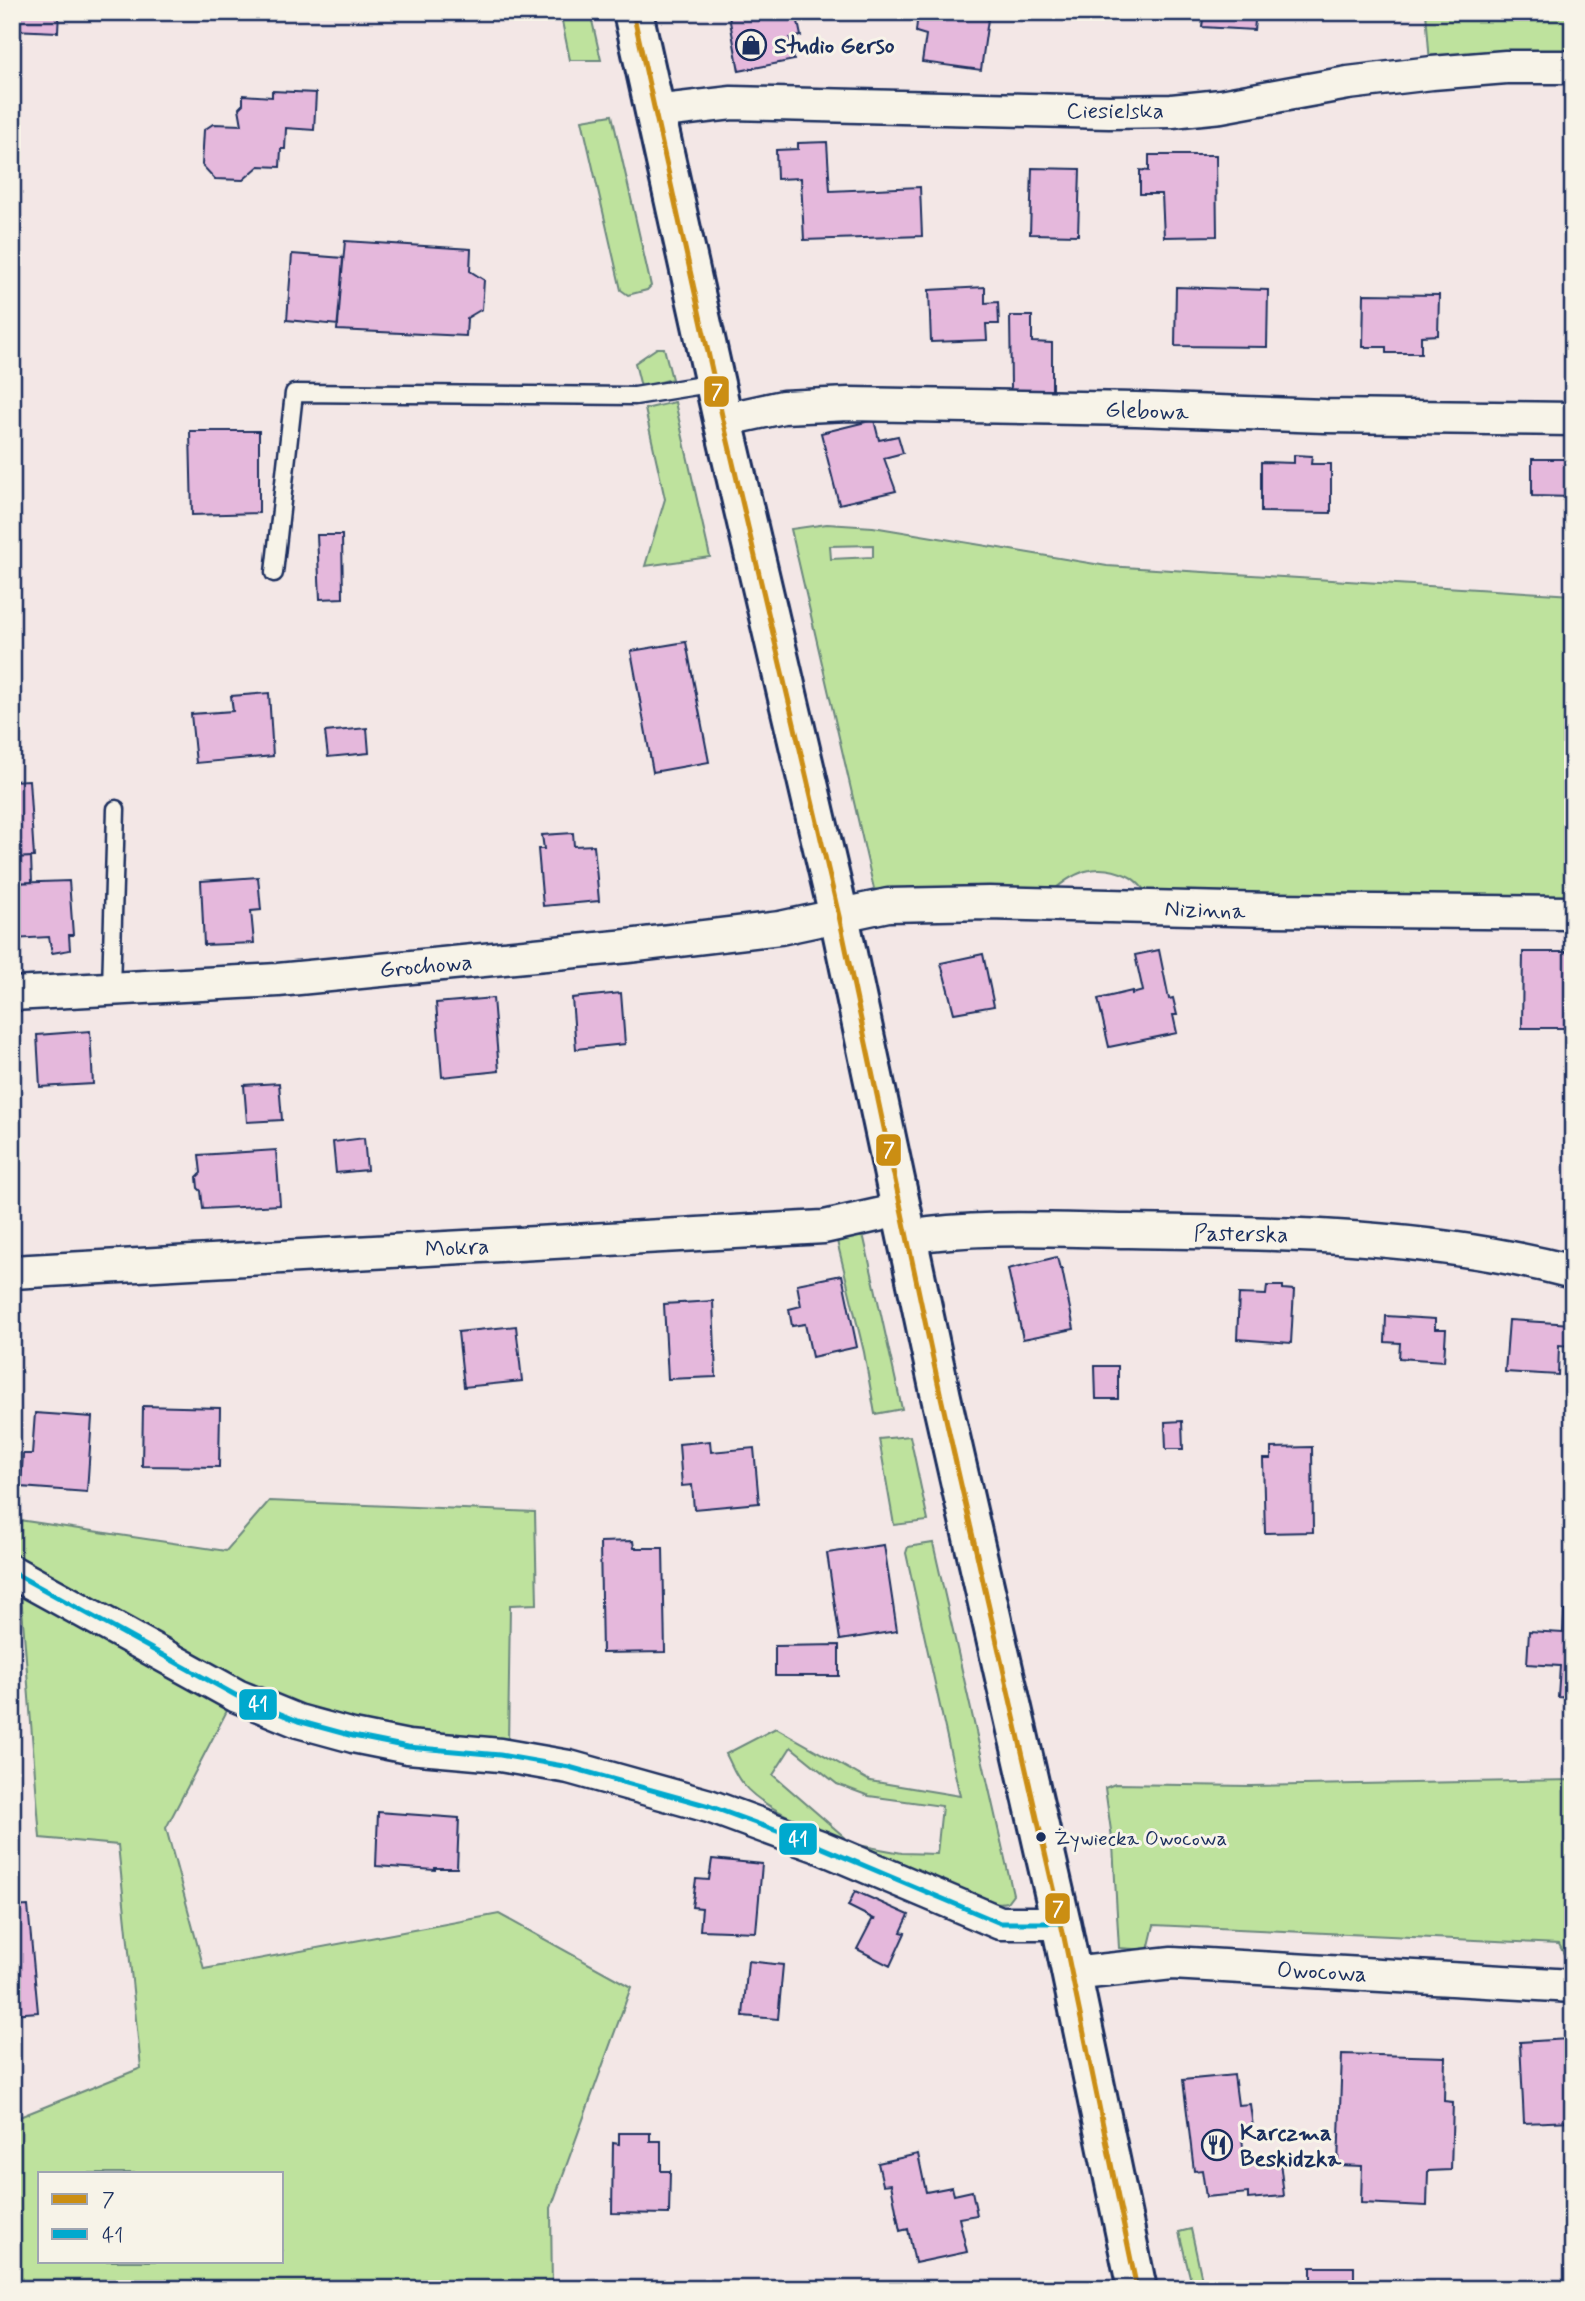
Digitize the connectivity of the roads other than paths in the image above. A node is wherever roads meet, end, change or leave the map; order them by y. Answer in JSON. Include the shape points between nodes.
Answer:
{"nodes":[{"id":1,"x":633,"y":12,"type":"edge"},
{"id":2,"x":1573,"y":66,"type":"edge"},
{"id":3,"x":654,"y":112,"type":"junction"},
{"id":4,"x":715,"y":383,"type":"junction"},
{"id":5,"x":1573,"y":419,"type":"edge"},
{"id":6,"x":723,"y":420,"type":"junction"},
{"id":7,"x":274,"y":573,"type":"dead end"},
{"id":8,"x":116,"y":809,"type":"dead end"},
{"id":9,"x":1573,"y":913,"type":"edge"},
{"id":10,"x":839,"y":916,"type":"junction"},
{"id":11,"x":111,"y":989,"type":"junction"},
{"id":12,"x":12,"y":994,"type":"edge"},
{"id":13,"x":904,"y":1223,"type":"junction"},
{"id":14,"x":12,"y":1272,"type":"edge"},
{"id":15,"x":1573,"y":1272,"type":"edge"},
{"id":16,"x":12,"y":1572,"type":"edge"},
{"id":17,"x":1061,"y":1923,"type":"junction"},
{"id":18,"x":1071,"y":1974,"type":"junction"},
{"id":19,"x":1573,"y":1986,"type":"edge"},
{"id":20,"x":1137,"y":2289,"type":"edge"}],
"edges":[{"from":1,"to":3,"type":"main road"},
{"from":2,"to":3,"type":"street","name":"Ciesielska","via":[[1432,73],[1172,111],[732,103]]},
{"from":3,"to":4,"type":"main road"},
{"from":4,"to":6,"type":"main road"},
{"from":4,"to":7,"type":"lane","via":[[635,396],[294,393]]},
{"from":5,"to":6,"type":"street","name":"Glebowa","via":[[849,404],[783,407]]},
{"from":6,"to":10,"type":"main road"},
{"from":8,"to":11,"type":"lane"},
{"from":9,"to":10,"type":"street","name":"Nizinna","via":[[989,902],[888,905]]},
{"from":10,"to":11,"type":"street","name":"Grochowa","via":[[780,928],[628,946],[278,980]]},
{"from":10,"to":13,"type":"main road"},
{"from":11,"to":12,"type":"street","name":"Grochowa"},
{"from":13,"to":14,"type":"street","name":"Mokra"},
{"from":13,"to":15,"type":"street","name":"Pasterska","via":[[956,1229],[1353,1237],[1458,1249]]},
{"from":13,"to":17,"type":"main road"},
{"from":16,"to":17,"type":"street","via":[[237,1696],[298,1721],[408,1747],[569,1767],[709,1805],[1000,1923]]},
{"from":17,"to":18,"type":"main road"},
{"from":18,"to":19,"type":"street","name":"Owocowa","via":[[1172,1964]]},
{"from":18,"to":20,"type":"main road"}]}
